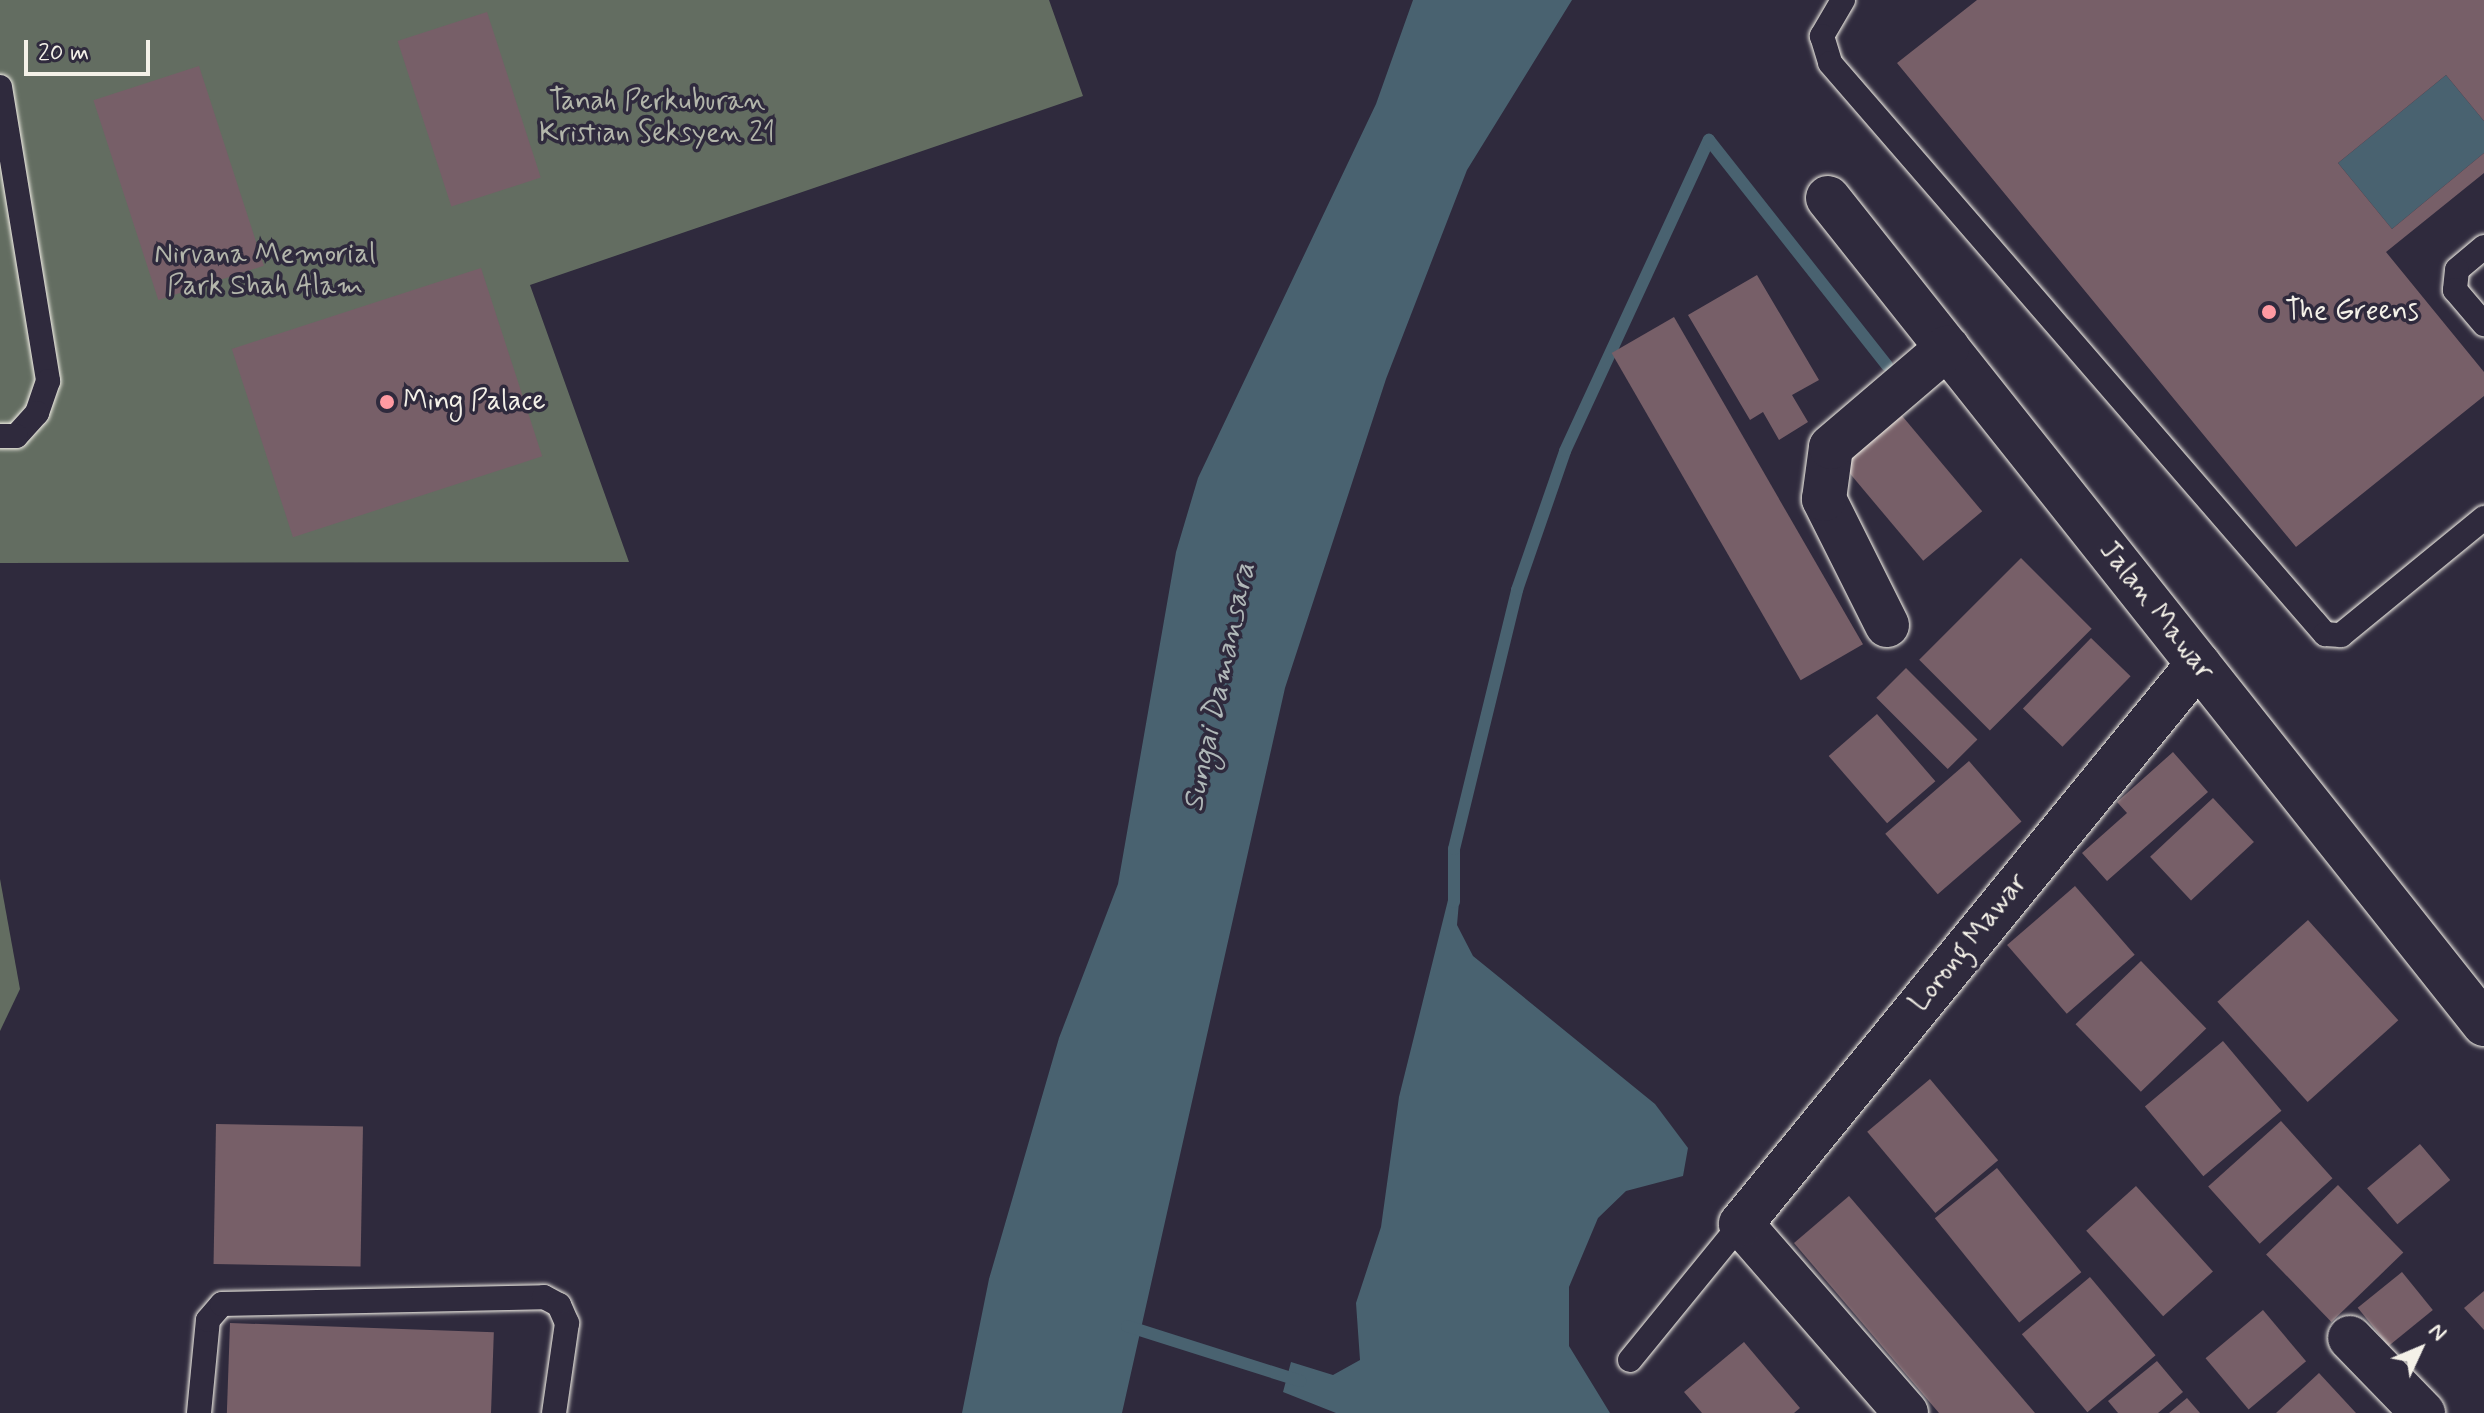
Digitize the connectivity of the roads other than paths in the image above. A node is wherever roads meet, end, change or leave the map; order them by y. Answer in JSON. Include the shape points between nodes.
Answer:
{"nodes":[{"id":1,"x":1843,"y":0,"type":"edge"},
{"id":2,"x":0,"y":87,"type":"edge"},
{"id":3,"x":1828,"y":198,"type":"dead end"},
{"id":4,"x":2484,"y":247,"type":"edge"},
{"id":5,"x":2484,"y":324,"type":"edge"},
{"id":6,"x":1947,"y":348,"type":"junction"},
{"id":7,"x":0,"y":436,"type":"edge"},
{"id":8,"x":2484,"y":518,"type":"edge"},
{"id":9,"x":1887,"y":625,"type":"dead end"},
{"id":10,"x":2198,"y":664,"type":"junction"},
{"id":11,"x":2484,"y":1024,"type":"edge"},
{"id":12,"x":1741,"y":1224,"type":"junction"},
{"id":13,"x":2350,"y":1338,"type":"dead end"},
{"id":14,"x":1630,"y":1360,"type":"dead end"},
{"id":15,"x":199,"y":1413,"type":"edge"},
{"id":16,"x":554,"y":1413,"type":"edge"},
{"id":17,"x":1906,"y":1413,"type":"edge"},
{"id":18,"x":2423,"y":1413,"type":"edge"}],
"edges":[{"from":1,"to":8,"type":"lane","via":[[1822,36],[1830,63],[2325,634],[2341,635]]},
{"from":2,"to":7,"type":"lane","via":[[48,381],[37,413],[16,436]]},
{"from":3,"to":6,"type":"street","name":"Jalan Mawar"},
{"from":4,"to":5,"type":"lane","via":[[2457,270],[2455,290]]},
{"from":6,"to":9,"type":"street","via":[[1831,447],[1824,499]]},
{"from":6,"to":10,"type":"street","name":"Jalan Mawar"},
{"from":10,"to":11,"type":"street","name":"Jalan Mawar"},
{"from":10,"to":12,"type":"street","name":"Lorong Mawar"},
{"from":12,"to":14,"type":"lane"},
{"from":12,"to":17,"type":"street"},
{"from":13,"to":18,"type":"street"},
{"from":15,"to":16,"type":"lane","via":[[208,1320],[222,1304],[544,1297],[559,1305],[567,1323]]}]}
